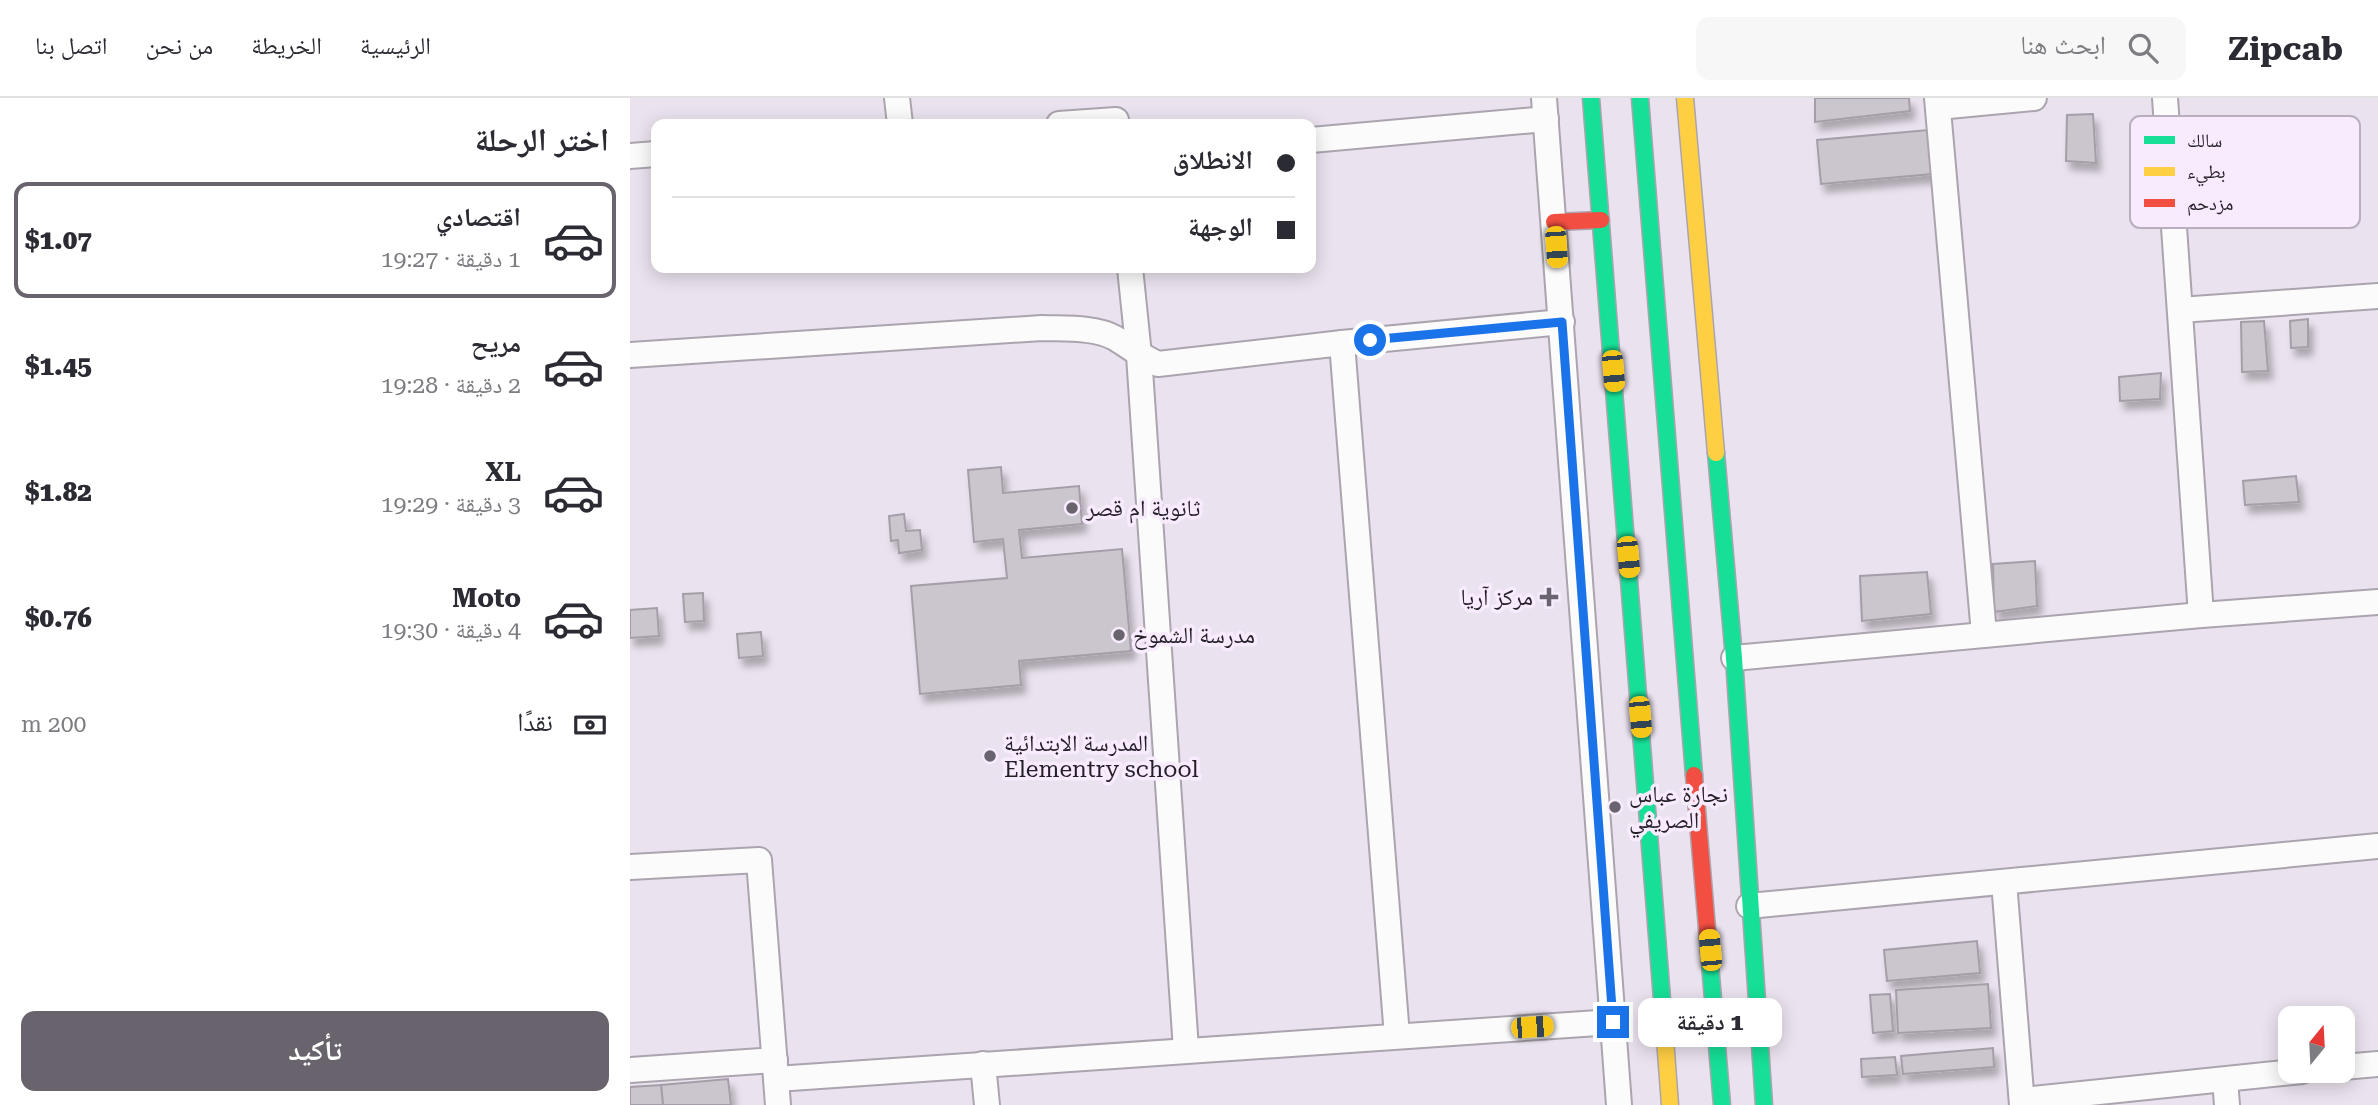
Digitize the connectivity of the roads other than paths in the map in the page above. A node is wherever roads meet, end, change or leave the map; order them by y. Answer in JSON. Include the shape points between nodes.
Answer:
{"nodes":[{"id":1,"x":898,"y":98,"type":"edge"},
{"id":2,"x":1591,"y":98,"type":"edge"},
{"id":3,"x":1640,"y":98,"type":"edge"},
{"id":4,"x":1685,"y":98,"type":"edge"},
{"id":5,"x":2034,"y":98,"type":"edge"},
{"id":6,"x":2165,"y":98,"type":"edge"},
{"id":7,"x":1938,"y":102,"type":"edge"},
{"id":8,"x":1545,"y":108,"type":"edge"},
{"id":9,"x":1116,"y":114,"type":"edge"},
{"id":10,"x":2166,"y":116,"type":"edge"},
{"id":11,"x":900,"y":119,"type":"edge"},
{"id":12,"x":1088,"y":119,"type":"edge"},
{"id":13,"x":1686,"y":119,"type":"junction"},
{"id":14,"x":1316,"y":139,"type":"edge"},
{"id":15,"x":1675,"y":141,"type":"dead end"},
{"id":16,"x":651,"y":154,"type":"edge"},
{"id":17,"x":630,"y":156,"type":"edge"},
{"id":18,"x":1664,"y":164,"type":"dead end"},
{"id":19,"x":1648,"y":197,"type":"junction"},
{"id":20,"x":1601,"y":220,"type":"junction"},
{"id":21,"x":1554,"y":222,"type":"junction"},
{"id":22,"x":2174,"y":228,"type":"edge"},
{"id":23,"x":1131,"y":273,"type":"edge"},
{"id":24,"x":2378,"y":296,"type":"edge"},
{"id":25,"x":2180,"y":310,"type":"junction"},
{"id":26,"x":1562,"y":322,"type":"junction"},
{"id":27,"x":1342,"y":343,"type":"junction"},
{"id":28,"x":630,"y":355,"type":"edge"},
{"id":29,"x":1139,"y":355,"type":"junction"},
{"id":30,"x":2378,"y":601,"type":"edge"},
{"id":31,"x":2201,"y":615,"type":"junction"},
{"id":32,"x":1984,"y":634,"type":"junction"},
{"id":33,"x":1734,"y":658,"type":"junction"},
{"id":34,"x":1700,"y":841,"type":"junction"},
{"id":35,"x":2378,"y":846,"type":"edge"},
{"id":36,"x":1651,"y":850,"type":"junction"},
{"id":37,"x":630,"y":867,"type":"edge"},
{"id":38,"x":2004,"y":882,"type":"junction"},
{"id":39,"x":1749,"y":906,"type":"junction"},
{"id":40,"x":1708,"y":924,"type":"junction"},
{"id":41,"x":1657,"y":938,"type":"junction"},
{"id":42,"x":1613,"y":1022,"type":"junction"},
{"id":43,"x":1397,"y":1036,"type":"junction"},
{"id":44,"x":1186,"y":1050,"type":"junction"},
{"id":45,"x":983,"y":1064,"type":"junction"},
{"id":46,"x":2378,"y":1064,"type":"edge"},
{"id":47,"x":2356,"y":1066,"type":"edge"},
{"id":48,"x":630,"y":1070,"type":"edge"},
{"id":49,"x":775,"y":1070,"type":"junction"},
{"id":50,"x":2278,"y":1074,"type":"edge"},
{"id":51,"x":2225,"y":1080,"type":"junction"},
{"id":52,"x":2022,"y":1103,"type":"edge"},
{"id":53,"x":778,"y":1105,"type":"edge"},
{"id":54,"x":987,"y":1105,"type":"edge"},
{"id":55,"x":1619,"y":1105,"type":"edge"},
{"id":56,"x":1670,"y":1105,"type":"edge"},
{"id":57,"x":1722,"y":1105,"type":"edge"},
{"id":58,"x":1764,"y":1105,"type":"edge"},
{"id":59,"x":2227,"y":1105,"type":"edge"}],
"edges":[{"from":1,"to":11,"type":"street"},
{"from":2,"to":20,"type":"main road"},
{"from":3,"to":19,"type":"main road"},
{"from":4,"to":13,"type":"main road"},
{"from":5,"to":7,"type":"street"},
{"from":6,"to":10,"type":"street"},
{"from":7,"to":32,"type":"street"},
{"from":8,"to":14,"type":"street"},
{"from":8,"to":21,"type":"street"},
{"from":9,"to":12,"type":"street"},
{"from":13,"to":15,"type":"main road"},
{"from":13,"to":33,"type":"main road"},
{"from":16,"to":17,"type":"street"},
{"from":18,"to":19,"type":"main road"},
{"from":19,"to":34,"type":"main road"},
{"from":20,"to":21,"type":"main road"},
{"from":20,"to":36,"type":"main road"},
{"from":21,"to":26,"type":"street"},
{"from":22,"to":25,"type":"street"},
{"from":23,"to":29,"type":"street"},
{"from":24,"to":25,"type":"street"},
{"from":25,"to":31,"type":"street"},
{"from":26,"to":27,"type":"street"},
{"from":26,"to":42,"type":"street"},
{"from":27,"to":29,"type":"street","via":[[1158,364]]},
{"from":27,"to":43,"type":"street"},
{"from":28,"to":29,"type":"street","via":[[1042,328],[1078,329],[1112,337]]},
{"from":29,"to":44,"type":"street"},
{"from":30,"to":31,"type":"street"},
{"from":31,"to":32,"type":"street"},
{"from":32,"to":33,"type":"street"},
{"from":33,"to":39,"type":"main road"},
{"from":34,"to":36,"type":"main road","via":[[1691,853],[1677,858],[1663,858]]},
{"from":34,"to":40,"type":"main road"},
{"from":35,"to":38,"type":"street"},
{"from":36,"to":41,"type":"main road"},
{"from":37,"to":49,"type":"street","via":[[759,860]]},
{"from":38,"to":39,"type":"street"},
{"from":38,"to":52,"type":"street"},
{"from":39,"to":58,"type":"main road"},
{"from":40,"to":41,"type":"main road","via":[[1694,918],[1679,920],[1666,925]]},
{"from":40,"to":57,"type":"main road"},
{"from":41,"to":56,"type":"main road"},
{"from":42,"to":43,"type":"street"},
{"from":42,"to":55,"type":"street"},
{"from":43,"to":44,"type":"street"},
{"from":44,"to":45,"type":"street"},
{"from":45,"to":49,"type":"street"},
{"from":45,"to":54,"type":"street"},
{"from":46,"to":47,"type":"street"},
{"from":48,"to":49,"type":"street"},
{"from":49,"to":53,"type":"street"},
{"from":50,"to":51,"type":"street"},
{"from":51,"to":52,"type":"street"},
{"from":51,"to":59,"type":"street"}]}
